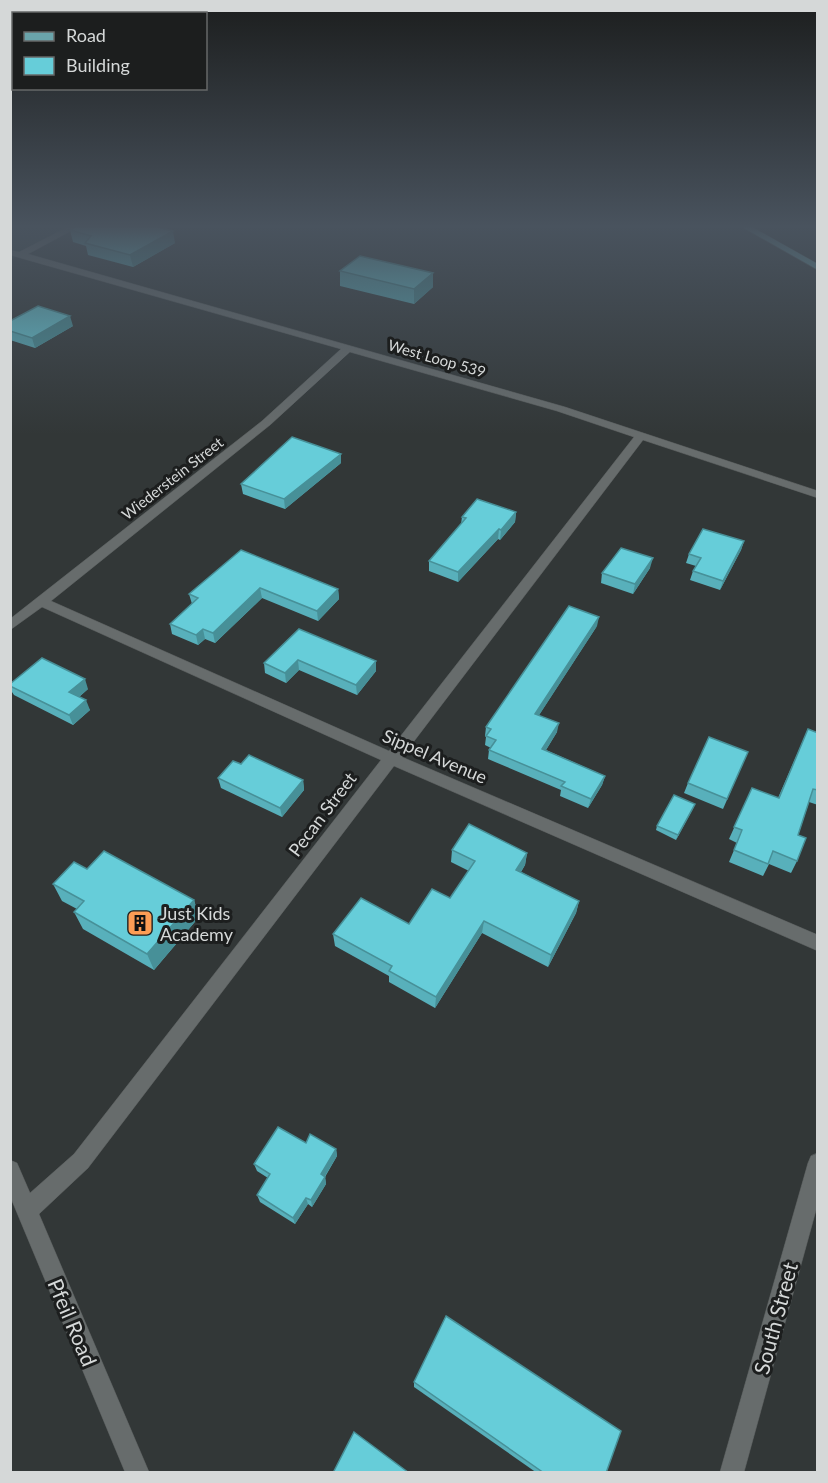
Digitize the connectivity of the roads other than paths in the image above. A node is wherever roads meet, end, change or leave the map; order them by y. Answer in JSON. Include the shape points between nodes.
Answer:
{"nodes":[{"id":1,"x":167,"y":296,"type":"edge"},
{"id":2,"x":348,"y":348,"type":"junction"},
{"id":3,"x":641,"y":435,"type":"junction"},
{"id":4,"x":818,"y":495,"type":"edge"},
{"id":5,"x":40,"y":602,"type":"junction"},
{"id":6,"x":10,"y":626,"type":"edge"},
{"id":7,"x":390,"y":758,"type":"junction"},
{"id":8,"x":818,"y":942,"type":"edge"},
{"id":9,"x":818,"y":1163,"type":"edge"},
{"id":10,"x":10,"y":1170,"type":"edge"},
{"id":11,"x":27,"y":1211,"type":"junction"},
{"id":12,"x":137,"y":1473,"type":"edge"},
{"id":13,"x":732,"y":1473,"type":"edge"}],
"edges":[{"from":1,"to":2,"type":"street","name":"West Loop 539"},
{"from":2,"to":3,"type":"street","name":"West Loop 539"},
{"from":2,"to":5,"type":"street","name":"Wiederstein Street","via":[[266,423]]},
{"from":3,"to":4,"type":"street","name":"West Loop 539"},
{"from":3,"to":7,"type":"street","name":"Pecan Street"},
{"from":5,"to":6,"type":"street","name":"Wiederstein Street"},
{"from":5,"to":7,"type":"street","name":"Sippel Avenue"},
{"from":7,"to":8,"type":"street","name":"Sippel Avenue"},
{"from":7,"to":11,"type":"street","name":"Pecan Street","via":[[81,1161]]},
{"from":9,"to":13,"type":"street","name":"South Street"},
{"from":10,"to":11,"type":"street","name":"Pfeil Road"},
{"from":11,"to":12,"type":"street","name":"Pfeil Road"}]}
